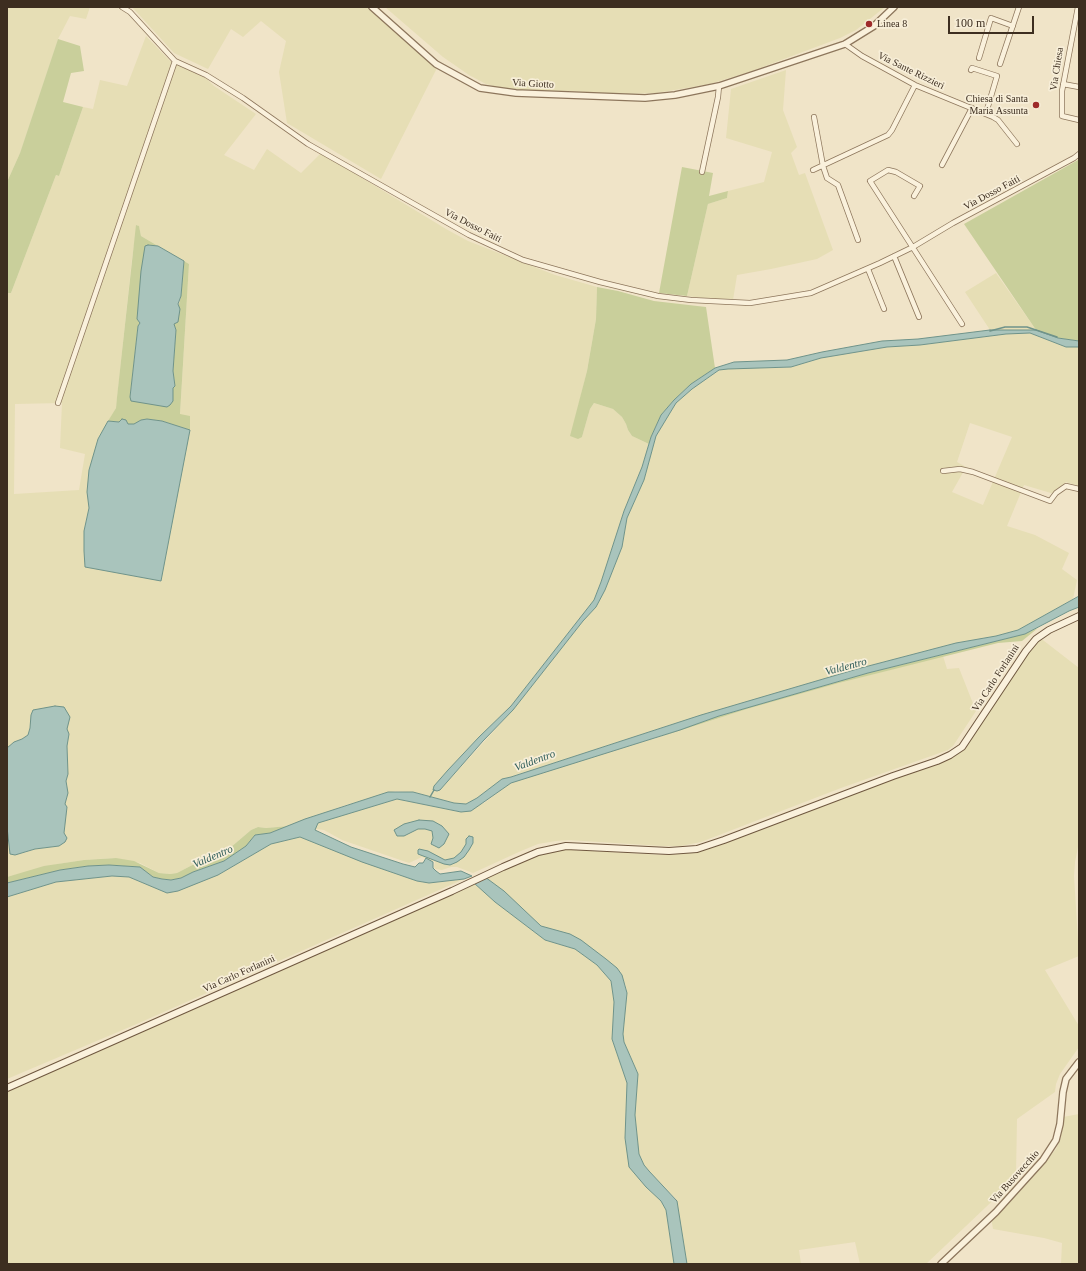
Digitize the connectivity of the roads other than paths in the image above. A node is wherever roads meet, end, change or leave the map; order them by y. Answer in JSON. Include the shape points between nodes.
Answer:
{"nodes":[{"id":1,"x":122,"y":7,"type":"edge"},
{"id":2,"x":372,"y":7,"type":"edge"},
{"id":3,"x":894,"y":7,"type":"edge"},
{"id":4,"x":1019,"y":7,"type":"edge"},
{"id":5,"x":1078,"y":7,"type":"edge"},
{"id":6,"x":1013,"y":26,"type":"junction"},
{"id":7,"x":845,"y":44,"type":"junction"},
{"id":8,"x":979,"y":58,"type":"dead end"},
{"id":9,"x":175,"y":61,"type":"junction"},
{"id":10,"x":1000,"y":64,"type":"dead end"},
{"id":11,"x":971,"y":70,"type":"dead end"},
{"id":12,"x":1063,"y":84,"type":"junction"},
{"id":13,"x":915,"y":85,"type":"junction"},
{"id":14,"x":719,"y":86,"type":"junction"},
{"id":15,"x":1079,"y":87,"type":"edge"},
{"id":16,"x":972,"y":108,"type":"junction"},
{"id":17,"x":986,"y":113,"type":"junction"},
{"id":18,"x":814,"y":117,"type":"dead end"},
{"id":19,"x":1079,"y":120,"type":"edge"},
{"id":20,"x":1017,"y":144,"type":"dead end"},
{"id":21,"x":1079,"y":154,"type":"edge"},
{"id":22,"x":942,"y":165,"type":"dead end"},
{"id":23,"x":823,"y":166,"type":"junction"},
{"id":24,"x":813,"y":170,"type":"dead end"},
{"id":25,"x":702,"y":172,"type":"dead end"},
{"id":26,"x":914,"y":196,"type":"dead end"},
{"id":27,"x":858,"y":240,"type":"dead end"},
{"id":28,"x":913,"y":247,"type":"junction"},
{"id":29,"x":894,"y":256,"type":"junction"},
{"id":30,"x":868,"y":269,"type":"junction"},
{"id":31,"x":884,"y":309,"type":"dead end"},
{"id":32,"x":919,"y":317,"type":"dead end"},
{"id":33,"x":962,"y":324,"type":"dead end"},
{"id":34,"x":58,"y":403,"type":"dead end"},
{"id":35,"x":943,"y":471,"type":"dead end"},
{"id":36,"x":1079,"y":488,"type":"edge"},
{"id":37,"x":1079,"y":616,"type":"edge"},
{"id":38,"x":1079,"y":1062,"type":"edge"},
{"id":39,"x":7,"y":1088,"type":"edge"},
{"id":40,"x":941,"y":1264,"type":"edge"}],
"edges":[{"from":1,"to":9,"type":"street","name":"Via Dosso Faiti","via":[[130,12]]},
{"from":2,"to":14,"type":"street","name":"Via Giotto","via":[[436,64],[480,88],[516,93],[645,98]]},
{"from":3,"to":7,"type":"street","name":"Via Giotto","via":[[874,26]]},
{"from":4,"to":6,"type":"street"},
{"from":5,"to":12,"type":"street","name":"Via Chiesa"},
{"from":6,"to":8,"type":"street","via":[[991,18]]},
{"from":6,"to":10,"type":"street"},
{"from":7,"to":13,"type":"street","name":"Via Sante Rizzieri"},
{"from":7,"to":14,"type":"street","name":"Via Giotto"},
{"from":9,"to":30,"type":"street","name":"Via Dosso Faiti","via":[[206,75],[243,98],[308,144],[469,235],[523,260],[658,296],[750,303],[811,293]]},
{"from":9,"to":34,"type":"street"},
{"from":11,"to":17,"type":"street","via":[[972,68],[997,76]]},
{"from":12,"to":15,"type":"street"},
{"from":12,"to":19,"type":"street","name":"Via Chiesa","via":[[1062,116]]},
{"from":13,"to":16,"type":"street","name":"Via Sante Rizzieri"},
{"from":13,"to":23,"type":"street","via":[[888,135]]},
{"from":14,"to":25,"type":"street"},
{"from":16,"to":17,"type":"street","name":"Via Sante Rizzieri"},
{"from":16,"to":22,"type":"street"},
{"from":17,"to":20,"type":"street","name":"Via Sante Rizzieri","via":[[998,120]]},
{"from":18,"to":23,"type":"street"},
{"from":21,"to":28,"type":"street","name":"Via Dosso Faiti"},
{"from":23,"to":24,"type":"street"},
{"from":23,"to":27,"type":"street","via":[[827,178],[838,185]]},
{"from":26,"to":28,"type":"street","via":[[920,186],[896,172],[888,170],[870,181]]},
{"from":28,"to":29,"type":"street","name":"Via Dosso Faiti"},
{"from":28,"to":33,"type":"street"},
{"from":29,"to":30,"type":"street","name":"Via Dosso Faiti"},
{"from":29,"to":32,"type":"street"},
{"from":30,"to":31,"type":"street"},
{"from":35,"to":36,"type":"street","via":[[960,469],[973,472],[1050,501],[1066,486]]},
{"from":37,"to":39,"type":"main road","name":"Via Carlo Forlanini","via":[[1036,639],[962,747],[937,761],[697,849],[669,852],[581,846],[557,847],[538,852]]},
{"from":38,"to":40,"type":"street","name":"Via Busovecchio","via":[[1066,1079],[1056,1140],[1043,1160],[996,1212]]}]}
